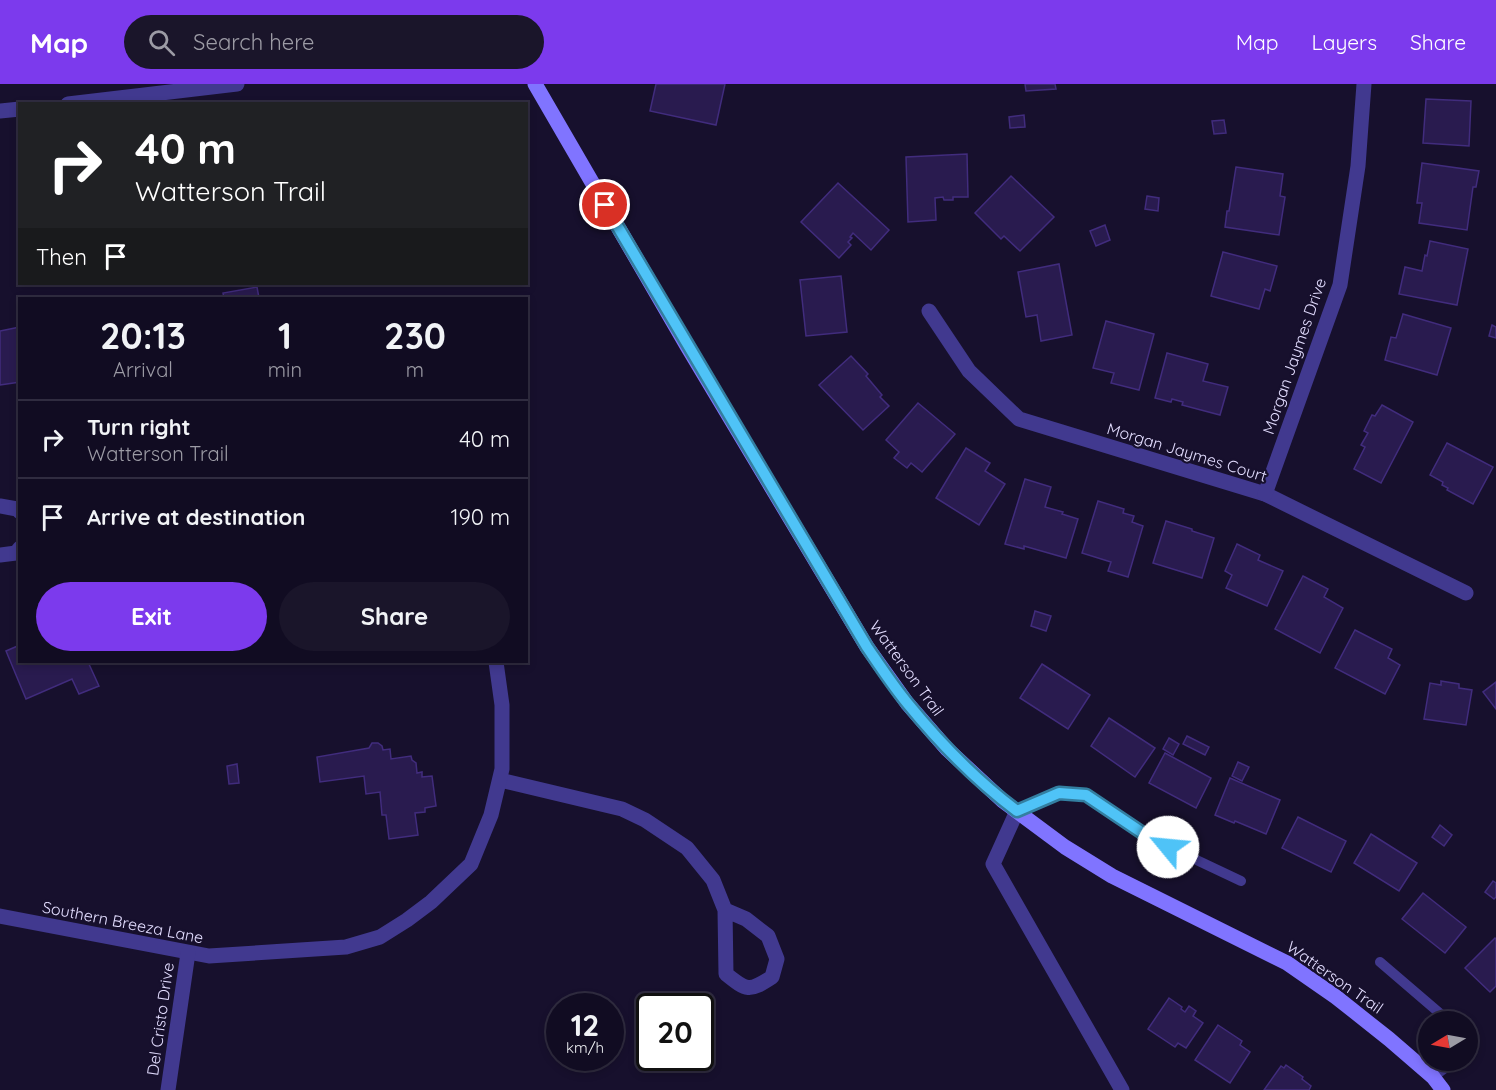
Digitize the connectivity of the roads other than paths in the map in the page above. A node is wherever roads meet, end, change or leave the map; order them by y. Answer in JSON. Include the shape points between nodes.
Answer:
{"nodes":[{"id":1,"x":237,"y":84,"type":"edge"},
{"id":2,"x":535,"y":84,"type":"edge"},
{"id":3,"x":1364,"y":84,"type":"edge"},
{"id":4,"x":85,"y":102,"type":"edge"},
{"id":5,"x":18,"y":109,"type":"edge"},
{"id":6,"x":0,"y":111,"type":"edge"},
{"id":7,"x":929,"y":311,"type":"dead end"},
{"id":8,"x":1265,"y":494,"type":"junction"},
{"id":9,"x":0,"y":506,"type":"edge"},
{"id":10,"x":18,"y":509,"type":"edge"},
{"id":11,"x":18,"y":551,"type":"edge"},
{"id":12,"x":0,"y":555,"type":"edge"},
{"id":13,"x":1466,"y":593,"type":"dead end"},
{"id":14,"x":496,"y":663,"type":"edge"},
{"id":15,"x":500,"y":780,"type":"junction"},
{"id":16,"x":1017,"y":811,"type":"junction"},
{"id":17,"x":1241,"y":881,"type":"dead end"},
{"id":18,"x":725,"y":910,"type":"junction"},
{"id":19,"x":0,"y":916,"type":"edge"},
{"id":20,"x":188,"y":953,"type":"junction"},
{"id":21,"x":1380,"y":962,"type":"dead end"},
{"id":22,"x":1437,"y":1011,"type":"edge"},
{"id":23,"x":1441,"y":1071,"type":"edge"},
{"id":24,"x":1433,"y":1077,"type":"junction"},
{"id":25,"x":168,"y":1090,"type":"edge"},
{"id":26,"x":1122,"y":1090,"type":"edge"},
{"id":27,"x":1443,"y":1090,"type":"edge"}],
"edges":[{"from":1,"to":4,"type":"street"},
{"from":2,"to":16,"type":"main road","name":"Watterson Trail","via":[[867,647],[907,703],[947,749]]},
{"from":3,"to":8,"type":"street","name":"Morgan Jaymes Drive","via":[[1358,166],[1340,285]]},
{"from":5,"to":6,"type":"street"},
{"from":7,"to":8,"type":"street","name":"Morgan Jaymes Court","via":[[969,371],[1019,419]]},
{"from":8,"to":13,"type":"street","name":"Morgan Jaymes Court"},
{"from":9,"to":10,"type":"street"},
{"from":11,"to":12,"type":"street"},
{"from":14,"to":15,"type":"street","name":"Southern Breeza Lane","via":[[502,705]]},
{"from":15,"to":18,"type":"street","via":[[599,802],[645,820],[687,848],[713,880]]},
{"from":15,"to":20,"type":"street","name":"Southern Breeza Lane","via":[[471,864],[431,902],[380,937],[346,947],[209,956]]},
{"from":16,"to":17,"type":"lane","via":[[1059,793],[1086,795],[1150,838]]},
{"from":16,"to":24,"type":"main road","name":"Watterson Trail","via":[[1065,848],[1112,876],[1287,963],[1336,997]]},
{"from":16,"to":26,"type":"street","via":[[993,864]]},
{"from":18,"to":18,"type":"street","via":[[726,974],[742,987],[756,988],[772,977],[777,959],[768,936],[746,919]]},
{"from":19,"to":20,"type":"street","name":"Southern Breeza Lane"},
{"from":20,"to":25,"type":"street","name":"Del Cristo Drive"},
{"from":21,"to":22,"type":"lane"},
{"from":23,"to":24,"type":"lane"},
{"from":24,"to":27,"type":"main road","name":"Watterson Trail"}]}
